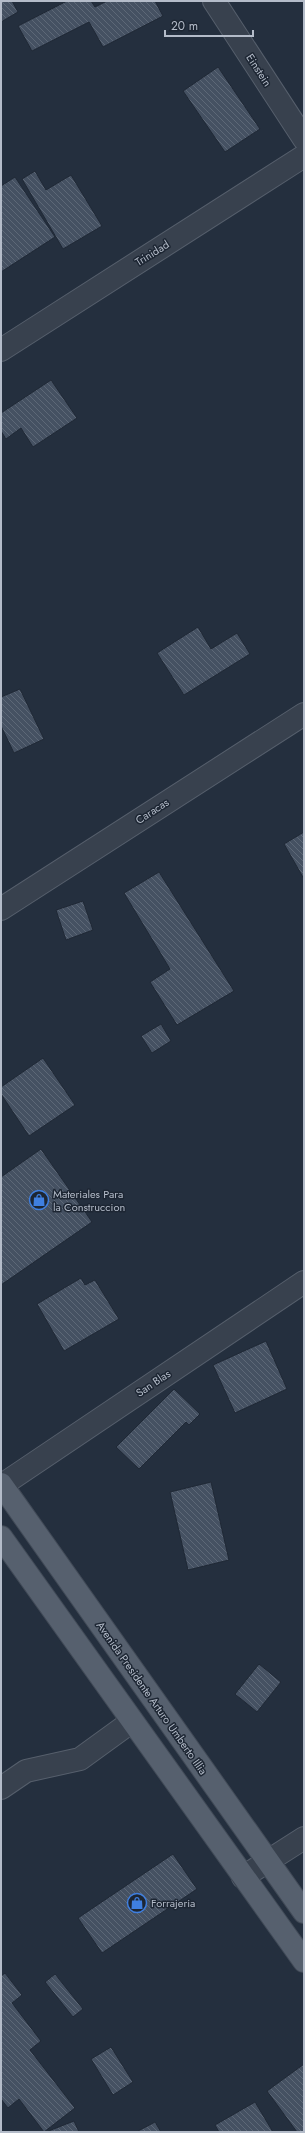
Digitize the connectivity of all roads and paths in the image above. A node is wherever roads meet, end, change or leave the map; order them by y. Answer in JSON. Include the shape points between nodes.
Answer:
{"nodes":[{"id":1,"x":214,"y":1,"type":"edge"},
{"id":2,"x":304,"y":139,"type":"edge"},
{"id":3,"x":304,"y":156,"type":"edge"},
{"id":4,"x":1,"y":350,"type":"edge"},
{"id":5,"x":304,"y":714,"type":"edge"},
{"id":6,"x":1,"y":909,"type":"edge"},
{"id":7,"x":304,"y":1282,"type":"edge"},
{"id":8,"x":2,"y":1485,"type":"edge"},
{"id":9,"x":1,"y":1537,"type":"edge"},
{"id":10,"x":131,"y":1722,"type":"junction"},
{"id":11,"x":1,"y":1788,"type":"edge"},
{"id":12,"x":304,"y":1838,"type":"edge"},
{"id":13,"x":267,"y":1862,"type":"junction"},
{"id":14,"x":243,"y":1877,"type":"junction"},
{"id":15,"x":304,"y":1912,"type":"edge"},
{"id":16,"x":304,"y":1961,"type":"edge"}],
"edges":[{"from":1,"to":2,"type":"street","name":"Einstein"},
{"from":3,"to":4,"type":"street","name":"Trinidad"},
{"from":5,"to":6,"type":"street","name":"Caracas"},
{"from":7,"to":8,"type":"street","name":"San Blas"},
{"from":8,"to":13,"type":"main road","name":"Avenida Presidente Arturo Umberto Illia"},
{"from":9,"to":10,"type":"main road"},
{"from":10,"to":11,"type":"street","via":[[80,1759],[26,1771]]},
{"from":10,"to":14,"type":"main road"},
{"from":12,"to":13,"type":"street"},
{"from":13,"to":14,"type":"street"},
{"from":13,"to":15,"type":"main road","name":"Avenida Presidente Arturo Umberto Illia"},
{"from":14,"to":16,"type":"main road"}]}
